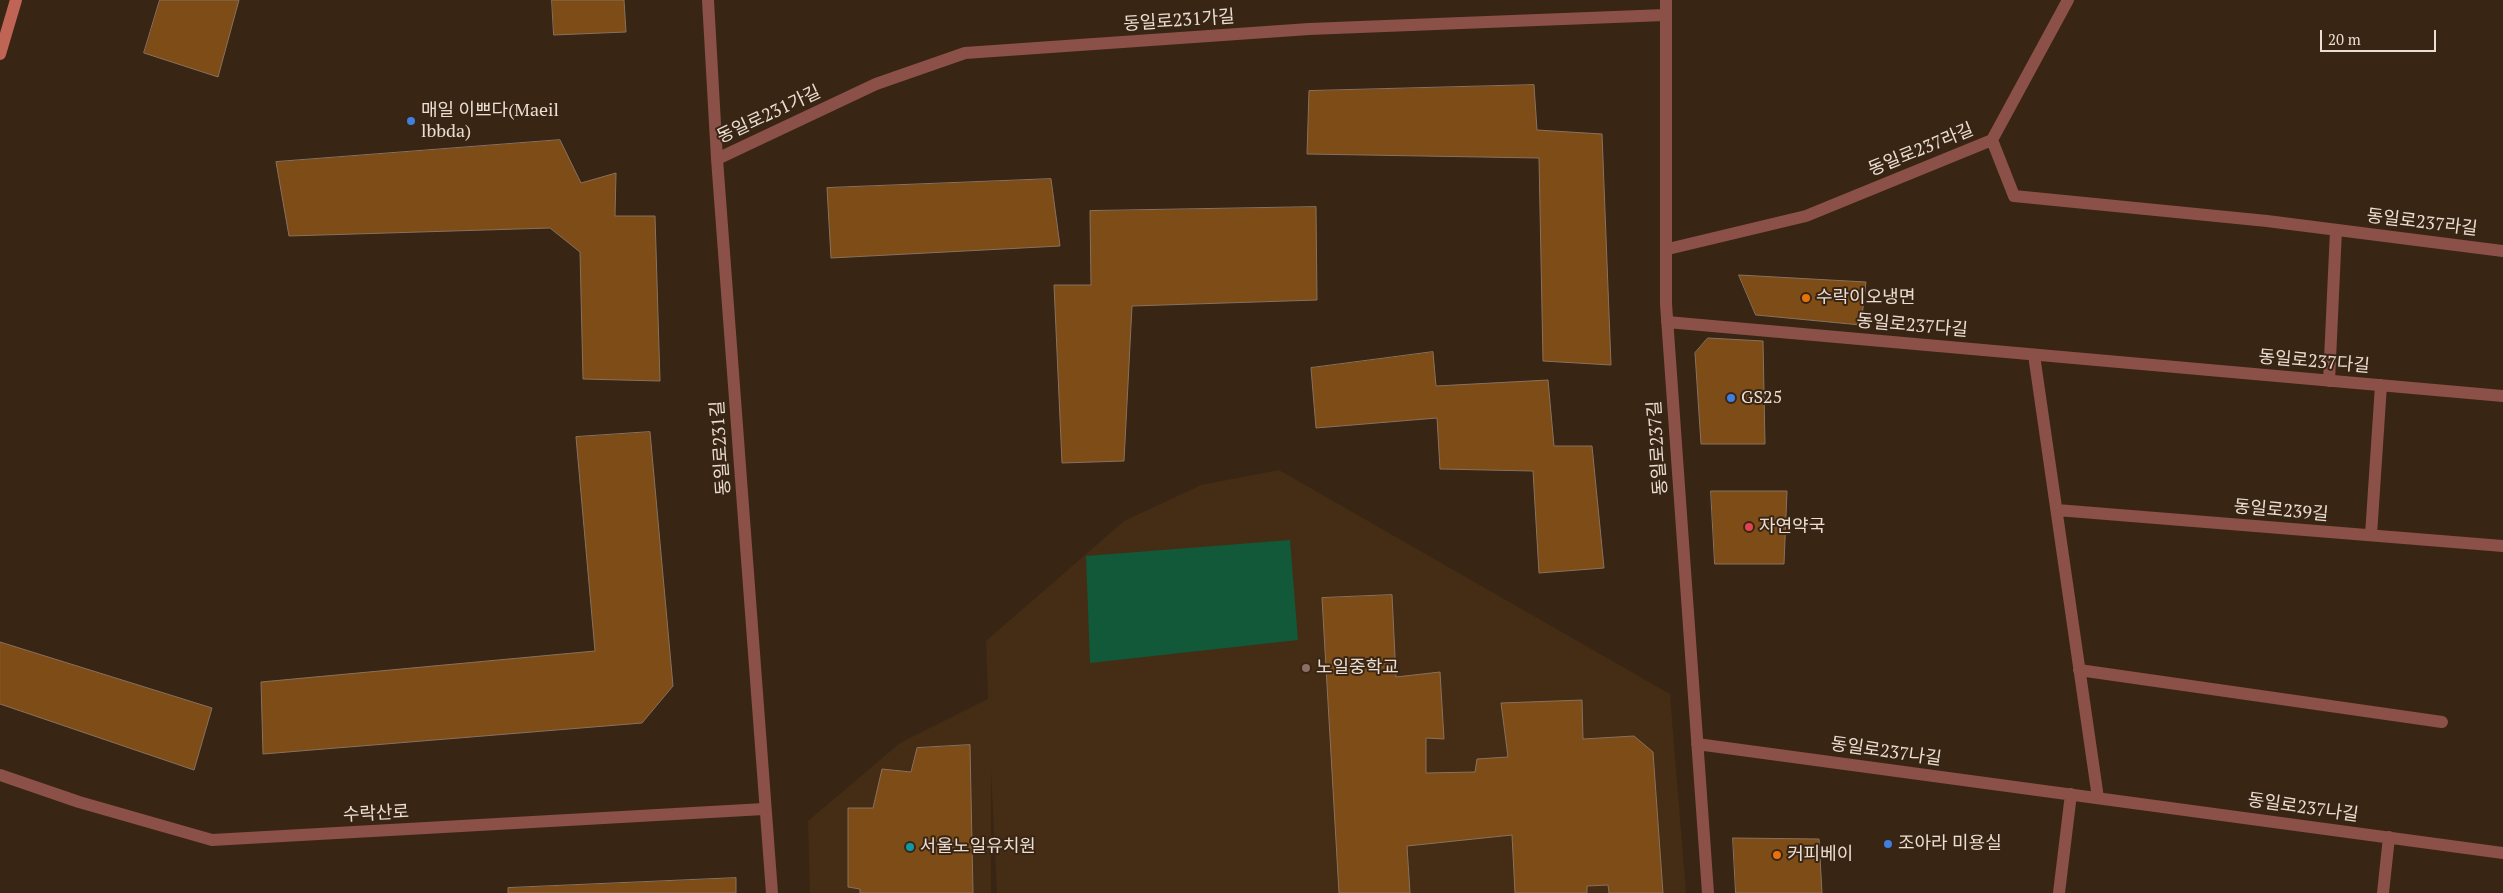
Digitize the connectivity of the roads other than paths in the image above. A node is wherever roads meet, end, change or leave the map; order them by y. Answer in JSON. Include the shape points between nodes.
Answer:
{"nodes":[{"id":1,"x":16,"y":0,"type":"edge"},
{"id":2,"x":708,"y":0,"type":"edge"},
{"id":3,"x":1666,"y":0,"type":"edge"},
{"id":4,"x":2068,"y":0,"type":"edge"},
{"id":5,"x":1665,"y":15,"type":"junction"},
{"id":6,"x":0,"y":54,"type":"edge"},
{"id":7,"x":1992,"y":140,"type":"junction"},
{"id":8,"x":717,"y":159,"type":"junction"},
{"id":9,"x":2336,"y":230,"type":"junction"},
{"id":10,"x":1668,"y":249,"type":"junction"},
{"id":11,"x":2503,"y":251,"type":"edge"},
{"id":12,"x":1667,"y":322,"type":"junction"},
{"id":13,"x":2034,"y":355,"type":"junction"},
{"id":14,"x":2329,"y":380,"type":"junction"},
{"id":15,"x":2381,"y":385,"type":"junction"},
{"id":16,"x":2503,"y":396,"type":"edge"},
{"id":17,"x":2056,"y":510,"type":"junction"},
{"id":18,"x":2371,"y":535,"type":"junction"},
{"id":19,"x":2503,"y":546,"type":"edge"},
{"id":20,"x":2079,"y":670,"type":"junction"},
{"id":21,"x":2442,"y":722,"type":"dead end"},
{"id":22,"x":1697,"y":744,"type":"junction"},
{"id":23,"x":0,"y":775,"type":"edge"},
{"id":24,"x":2071,"y":794,"type":"junction"},
{"id":25,"x":2098,"y":798,"type":"junction"},
{"id":26,"x":764,"y":810,"type":"junction"},
{"id":27,"x":2389,"y":837,"type":"junction"},
{"id":28,"x":2503,"y":853,"type":"edge"},
{"id":29,"x":772,"y":893,"type":"edge"},
{"id":30,"x":1708,"y":893,"type":"edge"},
{"id":31,"x":2059,"y":893,"type":"edge"},
{"id":32,"x":2383,"y":893,"type":"edge"}],
"edges":[{"from":1,"to":6,"type":"street"},
{"from":2,"to":8,"type":"street","name":"동일로231길"},
{"from":3,"to":5,"type":"street","name":"동일로237길"},
{"from":4,"to":7,"type":"street"},
{"from":5,"to":8,"type":"street","name":"동일로231가길","via":[[1309,29],[964,53],[876,84]]},
{"from":5,"to":10,"type":"street","name":"동일로237길"},
{"from":7,"to":9,"type":"street","name":"동일로237라길","via":[[2014,196],[2267,220]]},
{"from":7,"to":10,"type":"street","name":"동일로237라길","via":[[1806,216]]},
{"from":8,"to":26,"type":"street","name":"동일로231길"},
{"from":9,"to":11,"type":"street","name":"동일로237라길"},
{"from":9,"to":14,"type":"street"},
{"from":10,"to":12,"type":"street","name":"동일로237길"},
{"from":12,"to":13,"type":"street","name":"동일로237다길"},
{"from":12,"to":22,"type":"street","name":"동일로237길"},
{"from":13,"to":14,"type":"street","name":"동일로237다길"},
{"from":13,"to":17,"type":"street"},
{"from":14,"to":15,"type":"street","name":"동일로237다길"},
{"from":15,"to":16,"type":"street","name":"동일로237다길"},
{"from":15,"to":18,"type":"street","name":"동일로237다길"},
{"from":17,"to":18,"type":"street","name":"동일로239길"},
{"from":17,"to":20,"type":"street"},
{"from":18,"to":19,"type":"street","name":"동일로239길"},
{"from":20,"to":21,"type":"street"},
{"from":20,"to":25,"type":"street"},
{"from":22,"to":24,"type":"street","name":"동일로237나길"},
{"from":22,"to":30,"type":"street","name":"동일로237길"},
{"from":23,"to":26,"type":"street","name":"수락산로","via":[[79,802],[212,840]]},
{"from":24,"to":25,"type":"street","name":"동일로237나길"},
{"from":24,"to":31,"type":"street"},
{"from":25,"to":27,"type":"street","name":"동일로237나길"},
{"from":26,"to":29,"type":"street","name":"동일로231길"},
{"from":27,"to":28,"type":"street","name":"동일로237나길"},
{"from":27,"to":32,"type":"street"}]}
